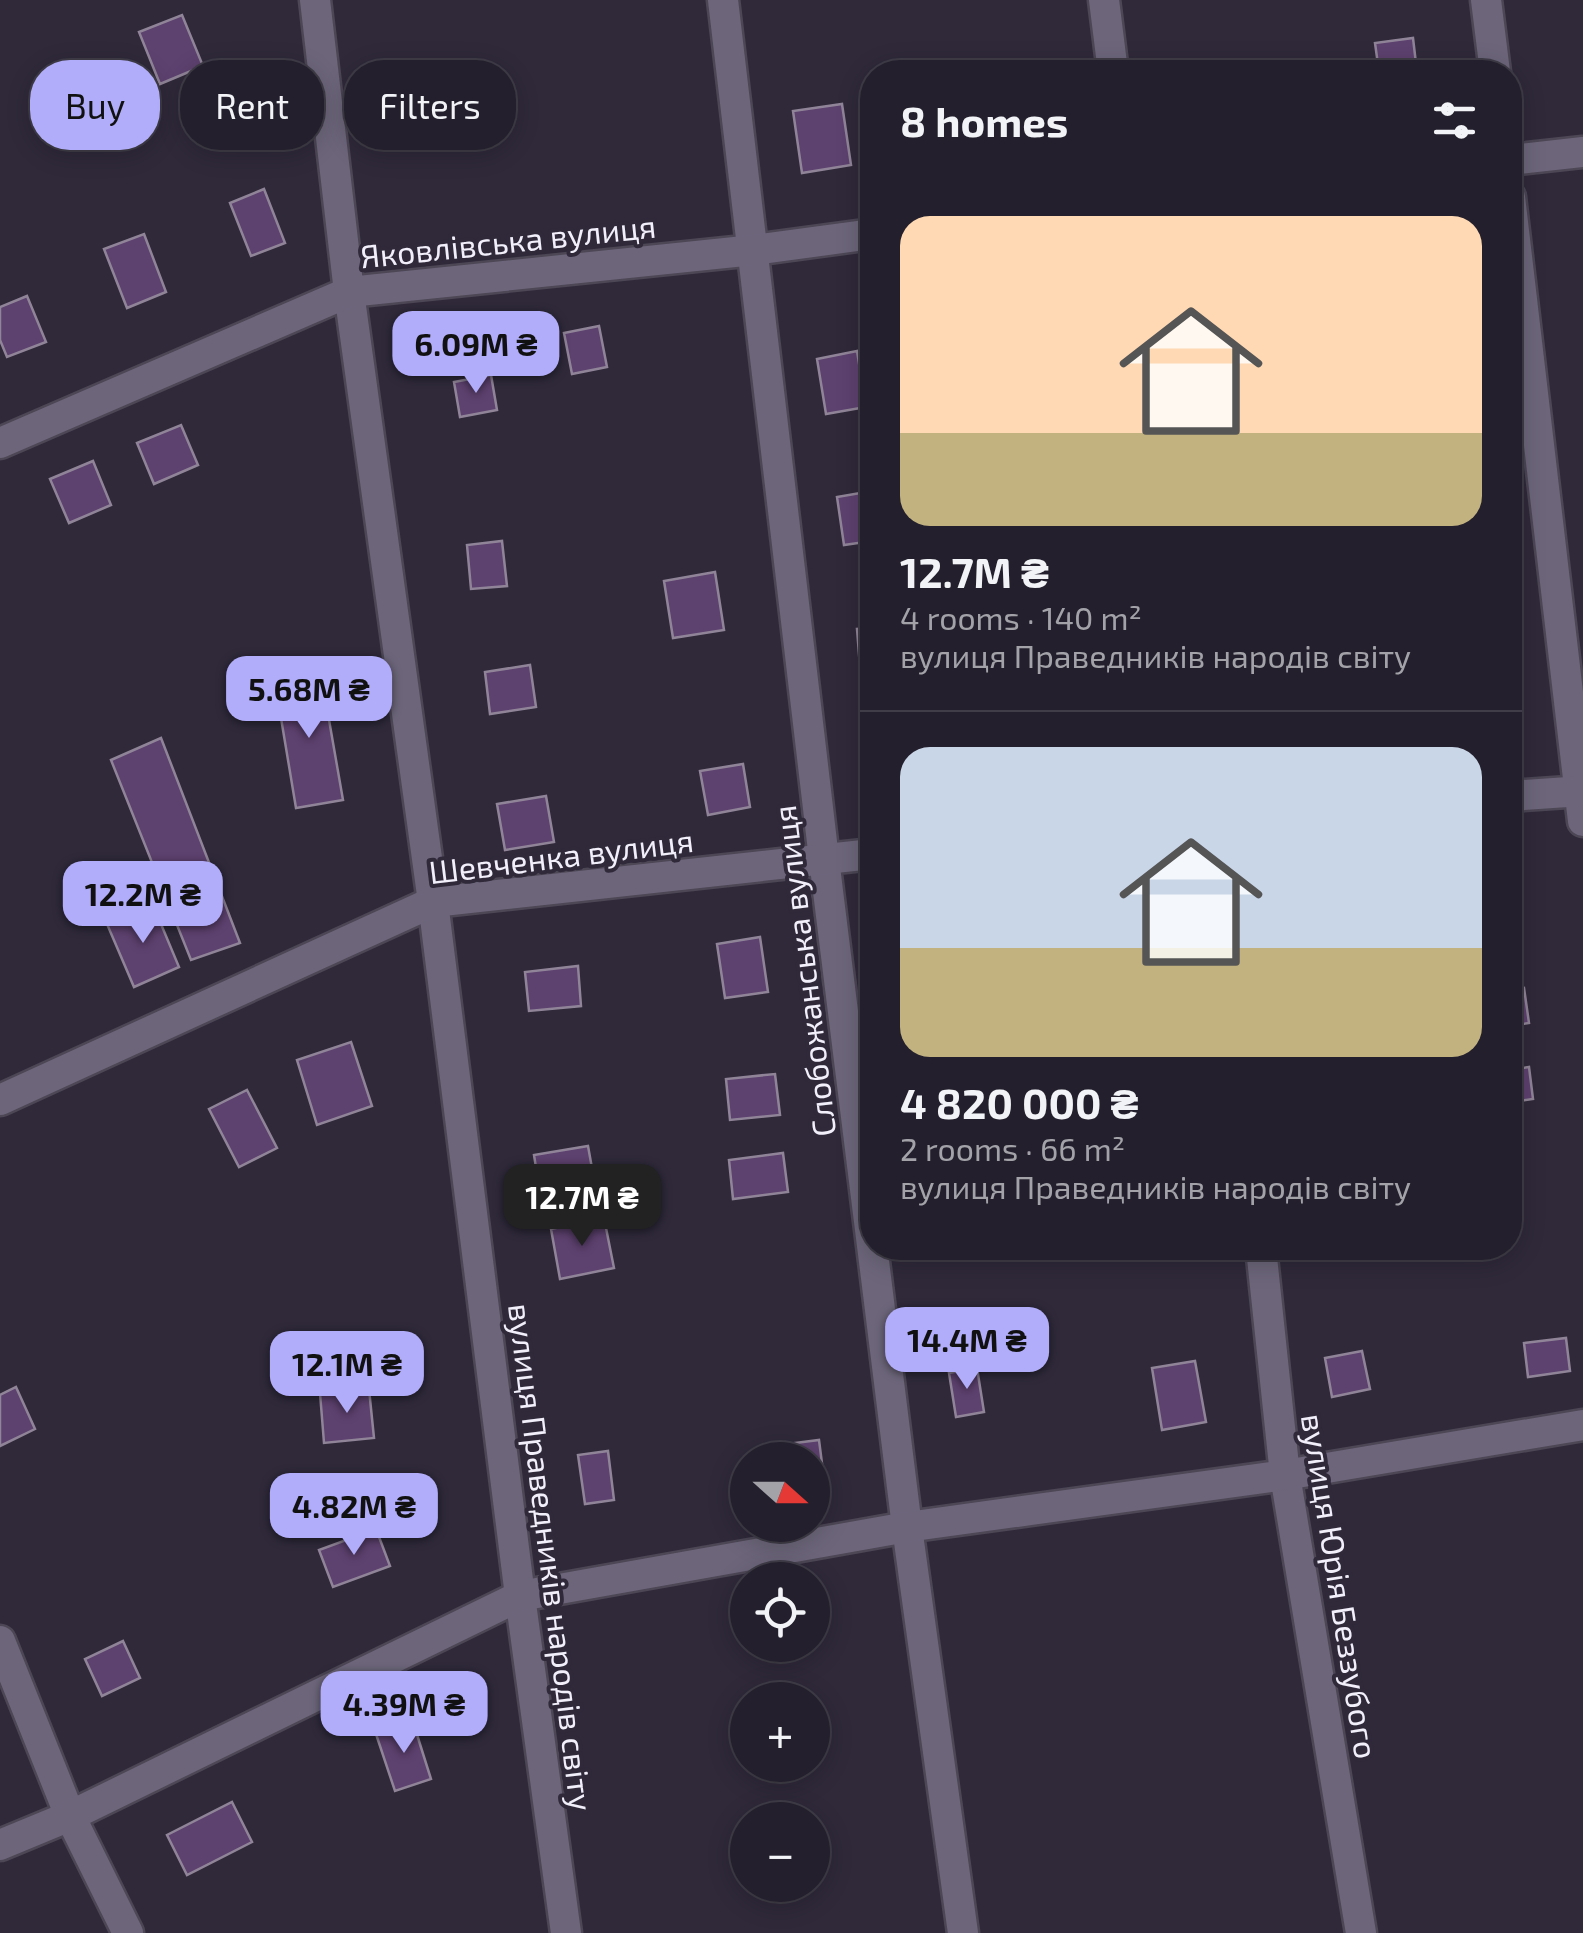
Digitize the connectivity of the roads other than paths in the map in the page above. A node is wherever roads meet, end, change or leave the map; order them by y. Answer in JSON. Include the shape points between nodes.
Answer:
{"nodes":[{"id":1,"x":315,"y":0,"type":"edge"},
{"id":2,"x":723,"y":0,"type":"edge"},
{"id":3,"x":1104,"y":0,"type":"edge"},
{"id":4,"x":1486,"y":0,"type":"edge"},
{"id":5,"x":1112,"y":60,"type":"edge"},
{"id":6,"x":1494,"y":60,"type":"edge"},
{"id":7,"x":1583,"y":152,"type":"edge"},
{"id":8,"x":1522,"y":159,"type":"edge"},
{"id":9,"x":860,"y":236,"type":"edge"},
{"id":10,"x":754,"y":250,"type":"junction"},
{"id":11,"x":349,"y":292,"type":"junction"},
{"id":12,"x":1522,"y":298,"type":"edge"},
{"id":13,"x":0,"y":443,"type":"edge"},
{"id":14,"x":1522,"y":797,"type":"edge"},
{"id":15,"x":1582,"y":801,"type":"edge"},
{"id":16,"x":860,"y":855,"type":"edge"},
{"id":17,"x":824,"y":859,"type":"junction"},
{"id":18,"x":433,"y":902,"type":"junction"},
{"id":19,"x":0,"y":1100,"type":"edge"},
{"id":20,"x":860,"y":1152,"type":"edge"},
{"id":21,"x":873,"y":1260,"type":"edge"},
{"id":22,"x":1262,"y":1260,"type":"edge"},
{"id":23,"x":1583,"y":1425,"type":"edge"},
{"id":24,"x":1285,"y":1475,"type":"junction"},
{"id":25,"x":906,"y":1527,"type":"junction"},
{"id":26,"x":520,"y":1596,"type":"junction"},
{"id":27,"x":0,"y":1641,"type":"edge"},
{"id":28,"x":70,"y":1816,"type":"junction"},
{"id":29,"x":0,"y":1846,"type":"edge"},
{"id":30,"x":128,"y":1933,"type":"edge"},
{"id":31,"x":566,"y":1933,"type":"edge"},
{"id":32,"x":963,"y":1933,"type":"edge"},
{"id":33,"x":1361,"y":1933,"type":"edge"}],
"edges":[{"from":1,"to":11,"type":"street","name":"вулиця Праведників народів світу"},
{"from":2,"to":10,"type":"street","name":"Слобожанська вулиця"},
{"from":3,"to":5,"type":"street"},
{"from":4,"to":6,"type":"street"},
{"from":7,"to":8,"type":"street"},
{"from":9,"to":10,"type":"street","name":"Яковлівська вулиця"},
{"from":10,"to":11,"type":"street","name":"Яковлівська вулиця"},
{"from":10,"to":17,"type":"street","name":"Слобожанська вулиця"},
{"from":11,"to":13,"type":"street","name":"Яковлівська вулиця"},
{"from":11,"to":18,"type":"street","name":"вулиця Праведників народів світу"},
{"from":12,"to":15,"type":"street"},
{"from":14,"to":15,"type":"street"},
{"from":16,"to":17,"type":"street","name":"Шевченка вулиця"},
{"from":17,"to":18,"type":"street","name":"Шевченка вулиця"},
{"from":17,"to":20,"type":"street","name":"Слобожанська вулиця"},
{"from":18,"to":19,"type":"street","name":"Шевченка вулиця"},
{"from":18,"to":26,"type":"street","name":"вулиця Праведників народів світу"},
{"from":21,"to":25,"type":"street","name":"Слобожанська вулиця"},
{"from":22,"to":24,"type":"street","name":"вулиця Юрія Беззубого"},
{"from":23,"to":24,"type":"street"},
{"from":24,"to":25,"type":"street"},
{"from":24,"to":33,"type":"street","name":"вулиця Юрія Беззубого"},
{"from":25,"to":26,"type":"street"},
{"from":25,"to":32,"type":"street","name":"Слобожанська вулиця"},
{"from":26,"to":28,"type":"street"},
{"from":26,"to":31,"type":"street","name":"вулиця Праведників народів світу"},
{"from":27,"to":28,"type":"street"},
{"from":28,"to":29,"type":"street"},
{"from":28,"to":30,"type":"street"}]}
